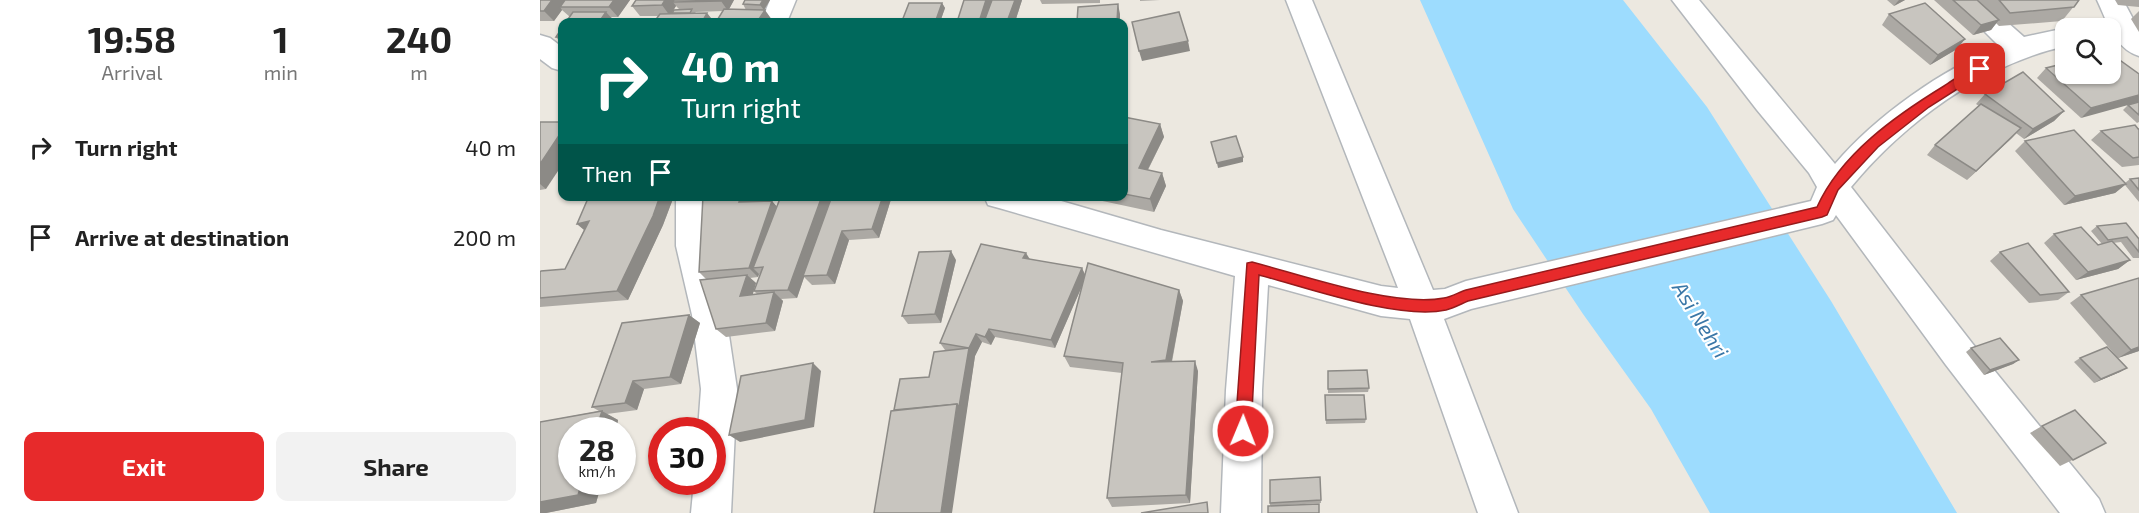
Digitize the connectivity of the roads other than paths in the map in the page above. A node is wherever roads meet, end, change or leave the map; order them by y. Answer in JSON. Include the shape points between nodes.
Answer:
{"nodes":[{"id":1,"x":783,"y":0,"type":"edge"},
{"id":2,"x":1299,"y":0,"type":"edge"},
{"id":3,"x":1685,"y":0,"type":"edge"},
{"id":4,"x":1966,"y":0,"type":"edge"},
{"id":5,"x":2110,"y":0,"type":"edge"},
{"id":6,"x":776,"y":18,"type":"edge"},
{"id":7,"x":2125,"y":37,"type":"edge"},
{"id":8,"x":2055,"y":39,"type":"edge"},
{"id":9,"x":540,"y":45,"type":"edge"},
{"id":10,"x":2020,"y":49,"type":"junction"},
{"id":11,"x":558,"y":58,"type":"edge"},
{"id":12,"x":1827,"y":199,"type":"junction"},
{"id":13,"x":692,"y":201,"type":"edge"},
{"id":14,"x":1017,"y":201,"type":"edge"},
{"id":15,"x":1252,"y":267,"type":"junction"},
{"id":16,"x":1422,"y":306,"type":"junction"},
{"id":17,"x":711,"y":513,"type":"edge"},
{"id":18,"x":1241,"y":513,"type":"edge"},
{"id":19,"x":1498,"y":513,"type":"edge"},
{"id":20,"x":2085,"y":513,"type":"edge"}],
"edges":[{"from":1,"to":6,"type":"street"},
{"from":2,"to":16,"type":"street"},
{"from":3,"to":12,"type":"street","via":[[1821,165]]},
{"from":4,"to":10,"type":"street"},
{"from":5,"to":7,"type":"street"},
{"from":8,"to":10,"type":"street"},
{"from":9,"to":11,"type":"street"},
{"from":10,"to":12,"type":"street","via":[[2000,56],[1873,143]]},
{"from":12,"to":16,"type":"street","via":[[1447,304]]},
{"from":12,"to":20,"type":"street","via":[[1959,354]]},
{"from":13,"to":17,"type":"street","via":[[692,246],[709,315],[719,389]]},
{"from":14,"to":15,"type":"street"},
{"from":15,"to":16,"type":"street","via":[[1381,301]]},
{"from":15,"to":18,"type":"street"},
{"from":16,"to":19,"type":"street"}]}
